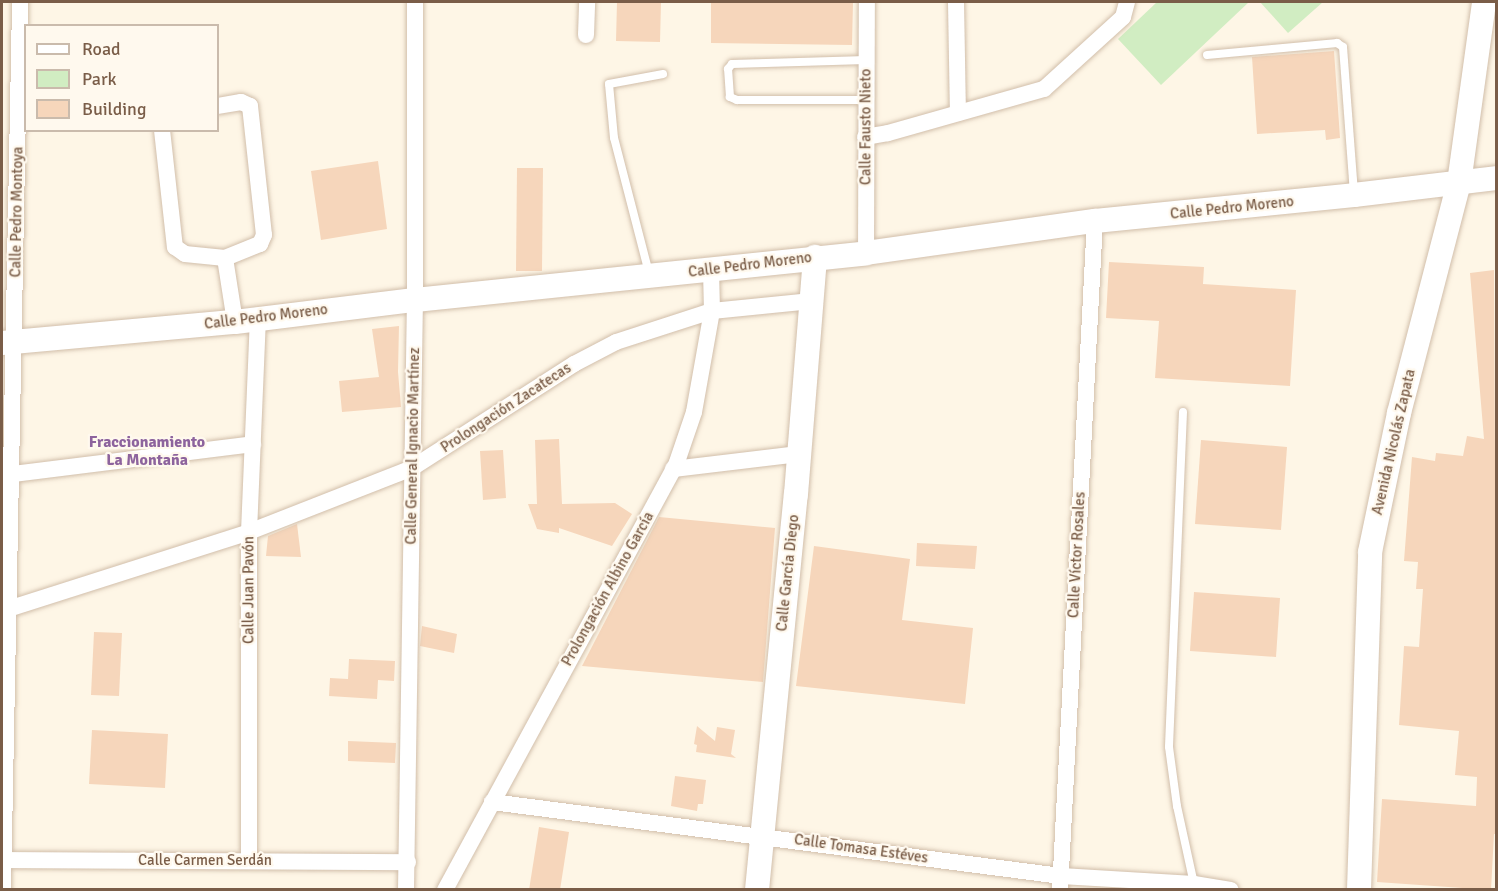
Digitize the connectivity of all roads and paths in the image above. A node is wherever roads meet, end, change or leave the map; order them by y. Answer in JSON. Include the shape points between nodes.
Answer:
{"nodes":[{"id":1,"x":21,"y":2,"type":"edge"},
{"id":2,"x":415,"y":2,"type":"edge"},
{"id":3,"x":587,"y":2,"type":"edge"},
{"id":4,"x":867,"y":2,"type":"edge"},
{"id":5,"x":956,"y":2,"type":"edge"},
{"id":6,"x":1127,"y":2,"type":"edge"},
{"id":7,"x":1484,"y":2,"type":"edge"},
{"id":8,"x":586,"y":35,"type":"dead end"},
{"id":9,"x":1207,"y":55,"type":"dead end"},
{"id":10,"x":866,"y":60,"type":"junction"},
{"id":11,"x":663,"y":74,"type":"dead end"},
{"id":12,"x":866,"y":100,"type":"junction"},
{"id":13,"x":219,"y":106,"type":"edge"},
{"id":14,"x":958,"y":114,"type":"junction"},
{"id":15,"x":162,"y":132,"type":"edge"},
{"id":16,"x":865,"y":137,"type":"junction"},
{"id":17,"x":1497,"y":178,"type":"edge"},
{"id":18,"x":1459,"y":183,"type":"junction"},
{"id":19,"x":1354,"y":195,"type":"junction"},
{"id":20,"x":1095,"y":221,"type":"junction"},
{"id":21,"x":866,"y":253,"type":"junction"},
{"id":22,"x":814,"y":257,"type":"junction"},
{"id":23,"x":225,"y":258,"type":"junction"},
{"id":24,"x":711,"y":269,"type":"junction"},
{"id":25,"x":651,"y":276,"type":"junction"},
{"id":26,"x":415,"y":300,"type":"junction"},
{"id":27,"x":812,"y":301,"type":"junction"},
{"id":28,"x":712,"y":311,"type":"junction"},
{"id":29,"x":246,"y":320,"type":"junction"},
{"id":30,"x":8,"y":342,"type":"edge"},
{"id":31,"x":1183,"y":412,"type":"dead end"},
{"id":32,"x":253,"y":444,"type":"junction"},
{"id":33,"x":799,"y":454,"type":"junction"},
{"id":34,"x":412,"y":468,"type":"junction"},
{"id":35,"x":674,"y":469,"type":"junction"},
{"id":36,"x":13,"y":474,"type":"junction"},
{"id":37,"x":249,"y":532,"type":"junction"},
{"id":38,"x":5,"y":610,"type":"edge"},
{"id":39,"x":4,"y":780,"type":"edge"},
{"id":40,"x":492,"y":802,"type":"junction"},
{"id":41,"x":763,"y":835,"type":"junction"},
{"id":42,"x":3,"y":860,"type":"edge"},
{"id":43,"x":249,"y":861,"type":"junction"},
{"id":44,"x":408,"y":862,"type":"junction"},
{"id":45,"x":1060,"y":883,"type":"edge"},
{"id":46,"x":1108,"y":884,"type":"edge"},
{"id":47,"x":1194,"y":884,"type":"junction"},
{"id":48,"x":3,"y":890,"type":"edge"},
{"id":49,"x":406,"y":890,"type":"edge"},
{"id":50,"x":445,"y":890,"type":"edge"},
{"id":51,"x":758,"y":890,"type":"edge"},
{"id":52,"x":1232,"y":890,"type":"edge"},
{"id":53,"x":1359,"y":890,"type":"edge"}],
"edges":[{"from":1,"to":30,"type":"street","name":"Calle Pedro Montoya"},
{"from":2,"to":26,"type":"street","name":"Calle General Ignacio Martínez"},
{"from":3,"to":8,"type":"street"},
{"from":4,"to":10,"type":"street","name":"Calle Fausto Nieto"},
{"from":5,"to":14,"type":"street"},
{"from":6,"to":14,"type":"street","via":[[1123,17],[1044,89]]},
{"from":7,"to":18,"type":"street","name":"Avenida Nicolás Zapata"},
{"from":9,"to":19,"type":"lane","via":[[1337,43],[1343,47]]},
{"from":10,"to":12,"type":"street","name":"Calle Fausto Nieto"},
{"from":10,"to":12,"type":"lane","via":[[732,64],[728,69],[730,97],[737,100]]},
{"from":11,"to":25,"type":"lane","via":[[609,84],[614,138]]},
{"from":12,"to":16,"type":"street","name":"Calle Fausto Nieto"},
{"from":13,"to":23,"type":"street","via":[[241,102],[250,106],[264,235],[260,244]]},
{"from":14,"to":16,"type":"street"},
{"from":15,"to":23,"type":"street","via":[[175,247],[185,254]]},
{"from":16,"to":21,"type":"street","name":"Calle Fausto Nieto"},
{"from":17,"to":18,"type":"street","name":"Calle Pedro Moreno"},
{"from":18,"to":19,"type":"street","name":"Calle Pedro Moreno"},
{"from":18,"to":53,"type":"street","name":"Avenida Nicolás Zapata","via":[[1399,413],[1370,552]]},
{"from":19,"to":20,"type":"street","name":"Calle Pedro Moreno"},
{"from":20,"to":21,"type":"street","name":"Calle Pedro Moreno"},
{"from":20,"to":45,"type":"street","name":"Calle Víctor Rosales"},
{"from":21,"to":22,"type":"street","name":"Calle Pedro Moreno"},
{"from":22,"to":24,"type":"street","name":"Calle Pedro Moreno"},
{"from":22,"to":27,"type":"street","name":"Calle García Diego"},
{"from":23,"to":29,"type":"street","name":"Calle Juan Pavón"},
{"from":24,"to":25,"type":"street","name":"Calle Pedro Moreno"},
{"from":24,"to":28,"type":"street","name":"Prolongación Albino García"},
{"from":25,"to":26,"type":"street","name":"Calle Pedro Moreno"},
{"from":26,"to":29,"type":"street","name":"Calle Pedro Moreno"},
{"from":26,"to":34,"type":"street","name":"Calle General Ignacio Martínez"},
{"from":27,"to":28,"type":"street","name":"Prolongación Zacatecas"},
{"from":27,"to":33,"type":"street","name":"Calle García Diego"},
{"from":28,"to":34,"type":"street","name":"Prolongación Zacatecas","via":[[605,348],[574,364]]},
{"from":28,"to":35,"type":"street","name":"Prolongación Albino García","via":[[694,412]]},
{"from":29,"to":30,"type":"street","name":"Calle Pedro Moreno"},
{"from":29,"to":32,"type":"street","name":"Calle Juan Pavón"},
{"from":30,"to":36,"type":"street","name":"Calle Pedro Montoya"},
{"from":31,"to":47,"type":"lane","via":[[1169,747],[1176,806]]},
{"from":32,"to":36,"type":"street"},
{"from":32,"to":37,"type":"street","name":"Calle Juan Pavón"},
{"from":33,"to":35,"type":"street"},
{"from":33,"to":41,"type":"street","name":"Calle García Diego"},
{"from":34,"to":37,"type":"street","name":"Prolongación Zacatecas"},
{"from":34,"to":44,"type":"street","name":"Calle General Ignacio Martínez"},
{"from":35,"to":40,"type":"street","name":"Prolongación Albino García"},
{"from":36,"to":38,"type":"street","name":"Calle Pedro Montoya"},
{"from":37,"to":38,"type":"street","name":"Prolongación Zacatecas"},
{"from":37,"to":43,"type":"street","name":"Calle Juan Pavón"},
{"from":38,"to":39,"type":"street","name":"Calle Pedro Montoya"},
{"from":39,"to":42,"type":"street","name":"Calle Pedro Montoya"},
{"from":40,"to":41,"type":"street","name":"Calle Tomasa Estéves"},
{"from":40,"to":50,"type":"street","name":"Prolongación Albino García"},
{"from":41,"to":45,"type":"street","name":"Calle Tomasa Estéves"},
{"from":41,"to":51,"type":"street","name":"Calle García Diego"},
{"from":42,"to":43,"type":"street","name":"Calle Carmen Serdán"},
{"from":42,"to":48,"type":"street","name":"Calle Pedro Montoya"},
{"from":43,"to":44,"type":"street","name":"Calle Carmen Serdán"},
{"from":44,"to":49,"type":"street","name":"Calle General Ignacio Martínez"},
{"from":45,"to":46,"type":"street","name":"Calle Tomasa Estéves"},
{"from":46,"to":47,"type":"street","name":"Calle Tomasa Estéves"},
{"from":47,"to":52,"type":"street","name":"Calle Tomasa Estéves"}]}
